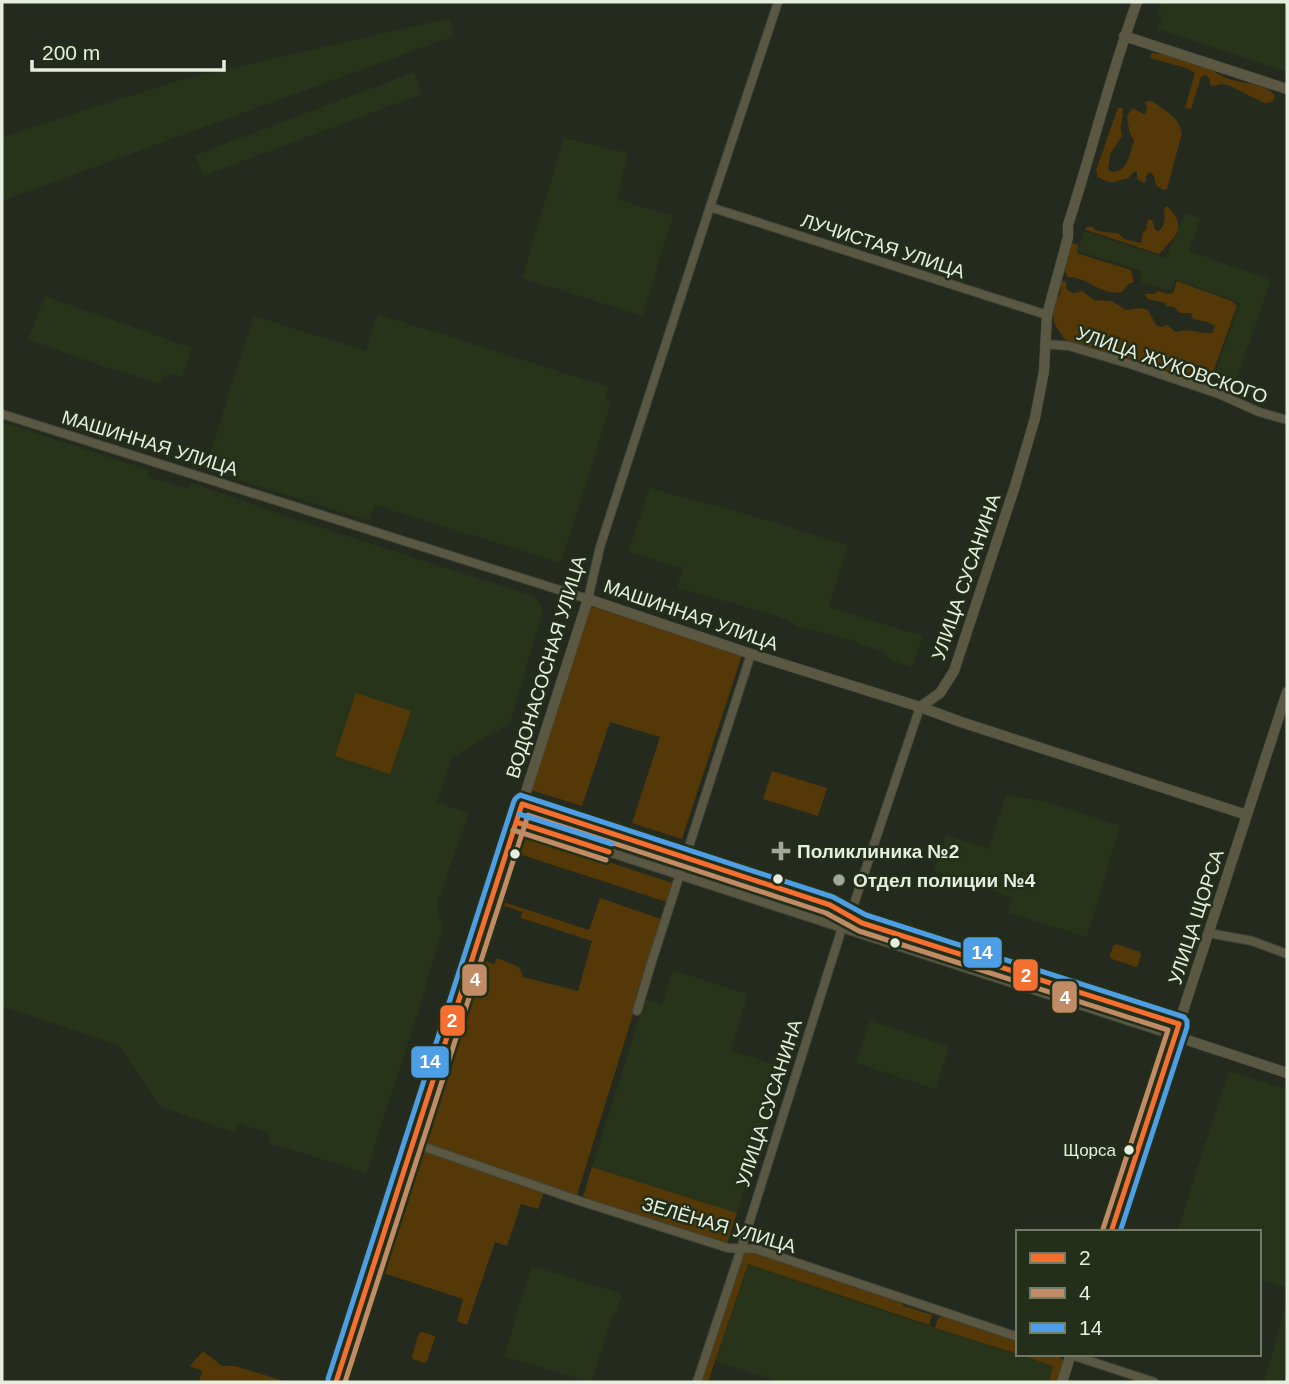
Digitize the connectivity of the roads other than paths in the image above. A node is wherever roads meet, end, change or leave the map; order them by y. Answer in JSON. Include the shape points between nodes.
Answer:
{"nodes":[{"id":1,"x":778,"y":2,"type":"edge"},
{"id":2,"x":1137,"y":2,"type":"edge"},
{"id":3,"x":1124,"y":36,"type":"junction"},
{"id":4,"x":1287,"y":89,"type":"edge"},
{"id":5,"x":710,"y":207,"type":"junction"},
{"id":6,"x":1047,"y":315,"type":"junction"},
{"id":7,"x":1045,"y":344,"type":"junction"},
{"id":8,"x":2,"y":414,"type":"edge"},
{"id":9,"x":1287,"y":420,"type":"edge"},
{"id":10,"x":588,"y":598,"type":"junction"},
{"id":11,"x":751,"y":654,"type":"junction"},
{"id":12,"x":1287,"y":692,"type":"edge"},
{"id":13,"x":920,"y":707,"type":"junction"},
{"id":14,"x":522,"y":804,"type":"junction"},
{"id":15,"x":1247,"y":816,"type":"junction"},
{"id":16,"x":516,"y":822,"type":"junction"},
{"id":17,"x":686,"y":857,"type":"junction"},
{"id":18,"x":680,"y":875,"type":"junction"},
{"id":19,"x":850,"y":916,"type":"junction"},
{"id":20,"x":842,"y":928,"type":"junction"},
{"id":21,"x":1209,"y":933,"type":"junction"},
{"id":22,"x":1287,"y":954,"type":"edge"},
{"id":23,"x":637,"y":1011,"type":"dead end"},
{"id":24,"x":1179,"y":1024,"type":"junction"},
{"id":25,"x":1175,"y":1036,"type":"junction"},
{"id":26,"x":1287,"y":1073,"type":"edge"},
{"id":27,"x":413,"y":1143,"type":"junction"},
{"id":28,"x":1112,"y":1230,"type":"edge"},
{"id":29,"x":741,"y":1249,"type":"junction"},
{"id":30,"x":1016,"y":1336,"type":"edge"},
{"id":31,"x":1070,"y":1356,"type":"edge"},
{"id":32,"x":1073,"y":1356,"type":"edge"},
{"id":33,"x":336,"y":1382,"type":"edge"},
{"id":34,"x":696,"y":1382,"type":"edge"},
{"id":35,"x":1062,"y":1382,"type":"edge"},
{"id":36,"x":1154,"y":1382,"type":"edge"}],
"edges":[{"from":1,"to":5,"type":"street","name":"ВОДОНАСОСНАЯ УЛИЦА"},
{"from":2,"to":3,"type":"street","name":"УЛИЦА СУСАНИНА"},
{"from":3,"to":4,"type":"street"},
{"from":3,"to":6,"type":"street","name":"УЛИЦА СУСАНИНА","via":[[1068,225]]},
{"from":5,"to":6,"type":"street","name":"ЛУЧИСТАЯ УЛИЦА"},
{"from":5,"to":10,"type":"street","name":"ВОДОНАСОСНАЯ УЛИЦА","via":[[600,547]]},
{"from":6,"to":7,"type":"street","name":"УЛИЦА СУСАНИНА"},
{"from":7,"to":9,"type":"street","name":"УЛИЦА ЖУКОВСКОГО","via":[[1069,346],[1133,365]]},
{"from":7,"to":13,"type":"street","name":"УЛИЦА СУСАНИНА","via":[[1035,418],[954,671],[940,694]]},
{"from":8,"to":10,"type":"street","name":"МАШИННАЯ УЛИЦА"},
{"from":10,"to":11,"type":"street","name":"МАШИННАЯ УЛИЦА"},
{"from":10,"to":14,"type":"street","name":"ВОДОНАСОСНАЯ УЛИЦА"},
{"from":11,"to":13,"type":"street","name":"МАШИННАЯ УЛИЦА"},
{"from":11,"to":17,"type":"street"},
{"from":12,"to":15,"type":"street","name":"УЛИЦА ЩОРСА"},
{"from":13,"to":15,"type":"street","name":"МАШИННАЯ УЛИЦА"},
{"from":13,"to":19,"type":"street","name":"УЛИЦА СУСАНИНА"},
{"from":14,"to":16,"type":"street","name":"ВОДОНАСОСНАЯ УЛИЦА"},
{"from":14,"to":17,"type":"street"},
{"from":15,"to":21,"type":"street","name":"УЛИЦА ЩОРСА"},
{"from":16,"to":18,"type":"street"},
{"from":16,"to":27,"type":"street","name":"ВОДОНАСОСНАЯ УЛИЦА"},
{"from":17,"to":18,"type":"street"},
{"from":17,"to":19,"type":"street","via":[[830,905]]},
{"from":18,"to":20,"type":"street"},
{"from":18,"to":23,"type":"street"},
{"from":19,"to":20,"type":"street","name":"УЛИЦА СУСАНИНА"},
{"from":19,"to":24,"type":"street"},
{"from":20,"to":25,"type":"street"},
{"from":20,"to":29,"type":"street","name":"УЛИЦА СУСАНИНА"},
{"from":21,"to":22,"type":"street"},
{"from":21,"to":24,"type":"street","name":"УЛИЦА ЩОРСА"},
{"from":24,"to":25,"type":"street","name":"УЛИЦА ЩОРСА"},
{"from":25,"to":26,"type":"street"},
{"from":25,"to":28,"type":"street","name":"УЛИЦА ЩОРСА"},
{"from":27,"to":29,"type":"street","name":"ЗЕЛЁНАЯ УЛИЦА"},
{"from":27,"to":33,"type":"street","name":"ВОДОНАСОСНАЯ УЛИЦА"},
{"from":29,"to":30,"type":"street","name":"ЗЕЛЁНАЯ УЛИЦА","via":[[756,1249]]},
{"from":29,"to":34,"type":"street","name":"УЛИЦА СУСАНИНА"},
{"from":31,"to":35,"type":"street"},
{"from":32,"to":36,"type":"street"}]}
